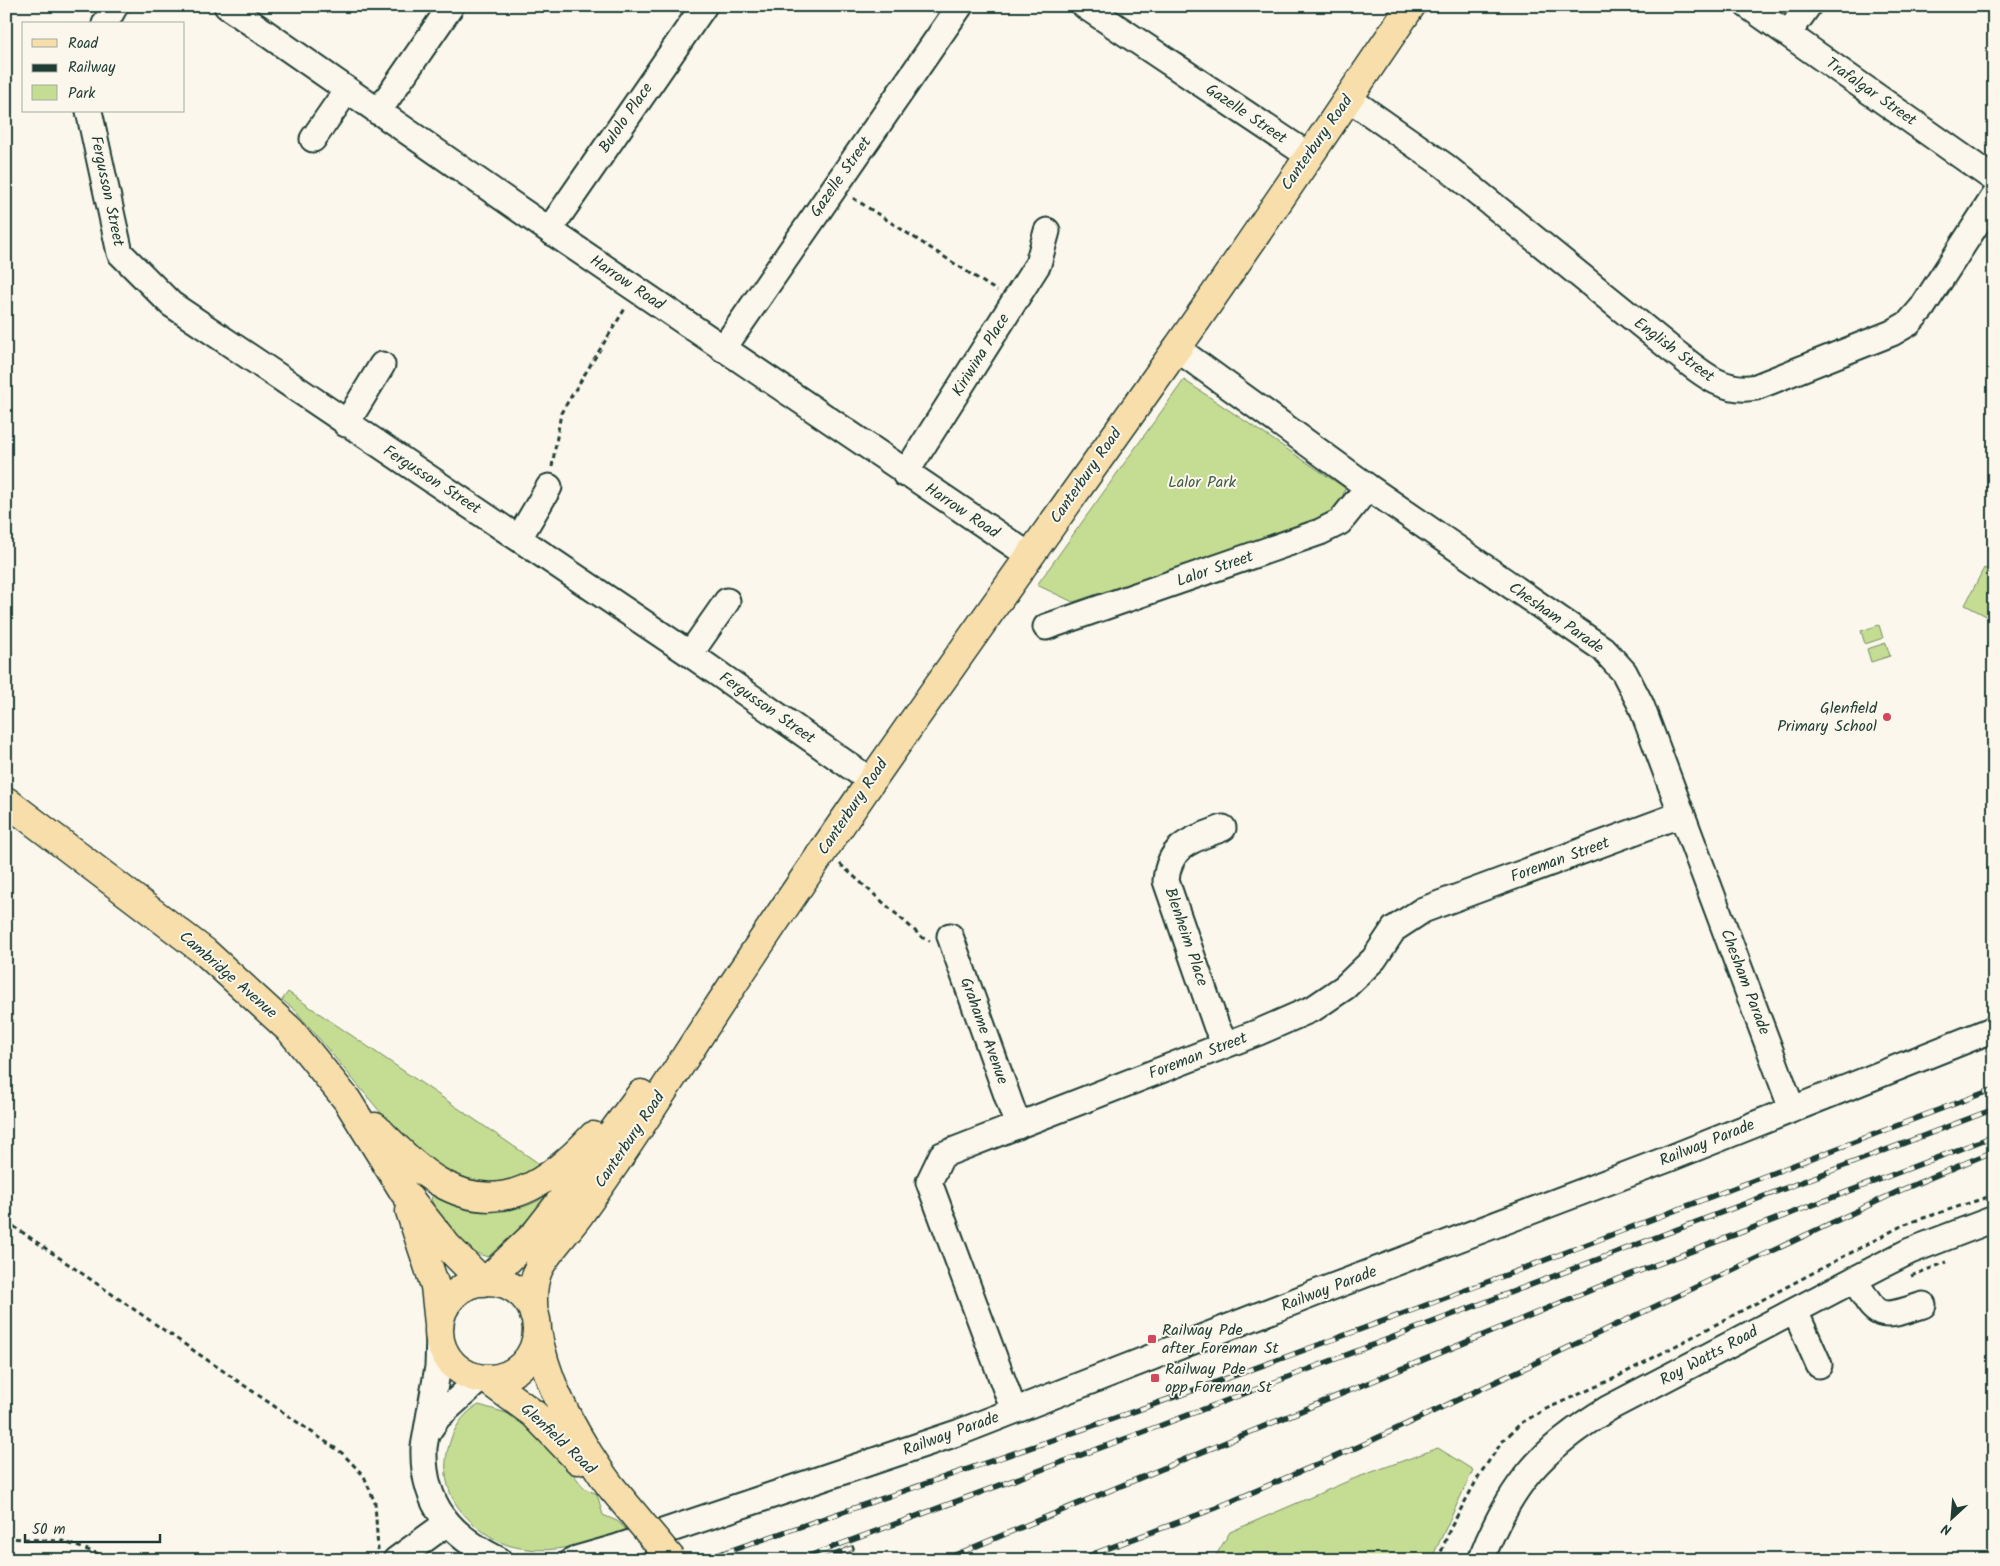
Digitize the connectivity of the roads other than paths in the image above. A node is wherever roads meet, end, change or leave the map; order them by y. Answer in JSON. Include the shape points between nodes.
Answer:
{"nodes":[{"id":1,"x":115,"y":6,"type":"edge"},
{"id":2,"x":227,"y":6,"type":"edge"},
{"id":3,"x":451,"y":6,"type":"edge"},
{"id":4,"x":704,"y":6,"type":"edge"},
{"id":5,"x":960,"y":6,"type":"edge"},
{"id":6,"x":1085,"y":6,"type":"edge"},
{"id":7,"x":1411,"y":6,"type":"edge"},
{"id":8,"x":1748,"y":6,"type":"edge"},
{"id":9,"x":1808,"y":6,"type":"edge"},
{"id":10,"x":106,"y":22,"type":"edge"},
{"id":11,"x":1788,"y":34,"type":"junction"},
{"id":12,"x":347,"y":90,"type":"junction"},
{"id":13,"x":1348,"y":98,"type":"junction"},
{"id":14,"x":89,"y":112,"type":"edge"},
{"id":15,"x":378,"y":112,"type":"junction"},
{"id":16,"x":313,"y":139,"type":"dead end"},
{"id":17,"x":1308,"y":155,"type":"junction"},
{"id":18,"x":1994,"y":178,"type":"edge"},
{"id":19,"x":1994,"y":197,"type":"edge"},
{"id":20,"x":549,"y":230,"type":"junction"},
{"id":21,"x":1046,"y":231,"type":"dead end"},
{"id":22,"x":1176,"y":348,"type":"junction"},
{"id":23,"x":723,"y":349,"type":"junction"},
{"id":24,"x":382,"y":365,"type":"dead end"},
{"id":25,"x":346,"y":424,"type":"junction"},
{"id":26,"x":905,"y":474,"type":"junction"},
{"id":27,"x":549,"y":487,"type":"road end"},
{"id":28,"x":1368,"y":487,"type":"junction"},
{"id":29,"x":519,"y":538,"type":"junction"},
{"id":30,"x":1030,"y":556,"type":"junction"},
{"id":31,"x":727,"y":601,"type":"dead end"},
{"id":32,"x":1046,"y":627,"type":"dead end"},
{"id":33,"x":690,"y":654,"type":"junction"},
{"id":34,"x":871,"y":781,"type":"junction"},
{"id":35,"x":6,"y":802,"type":"edge"},
{"id":36,"x":1682,"y":814,"type":"junction"},
{"id":37,"x":1223,"y":828,"type":"dead end"},
{"id":38,"x":759,"y":944,"type":"junction"},
{"id":39,"x":954,"y":946,"type":"road end"},
{"id":40,"x":1994,"y":1029,"type":"edge"},
{"id":41,"x":1225,"y":1045,"type":"junction"},
{"id":42,"x":670,"y":1055,"type":"junction"},
{"id":43,"x":346,"y":1100,"type":"junction"},
{"id":44,"x":1792,"y":1108,"type":"junction"},
{"id":45,"x":1018,"y":1126,"type":"junction"},
{"id":46,"x":404,"y":1192,"type":"junction"},
{"id":47,"x":1994,"y":1219,"type":"edge"},
{"id":48,"x":1854,"y":1279,"type":"junction"},
{"id":49,"x":484,"y":1281,"type":"junction"},
{"id":50,"x":1923,"y":1305,"type":"dead end"},
{"id":51,"x":1795,"y":1311,"type":"junction"},
{"id":52,"x":535,"y":1322,"type":"junction"},
{"id":53,"x":439,"y":1330,"type":"junction"},
{"id":54,"x":1819,"y":1365,"type":"dead end"},
{"id":55,"x":483,"y":1378,"type":"junction"},
{"id":56,"x":1014,"y":1411,"type":"junction"},
{"id":57,"x":427,"y":1433,"type":"junction"},
{"id":58,"x":609,"y":1485,"type":"junction"},
{"id":59,"x":447,"y":1523,"type":"junction"},
{"id":60,"x":387,"y":1557,"type":"edge"},
{"id":61,"x":499,"y":1560,"type":"edge"},
{"id":62,"x":574,"y":1560,"type":"edge"},
{"id":63,"x":672,"y":1560,"type":"edge"},
{"id":64,"x":1481,"y":1560,"type":"edge"}],
"edges":[{"from":1,"to":10,"type":"street"},
{"from":2,"to":12,"type":"street","name":"Harrow Road"},
{"from":3,"to":15,"type":"street"},
{"from":4,"to":20,"type":"street","name":"Bulolo Place"},
{"from":5,"to":23,"type":"street","name":"Gazelle Street"},
{"from":6,"to":17,"type":"street","name":"Gazelle Street"},
{"from":7,"to":13,"type":"main road","name":"Canterbury Road"},
{"from":8,"to":11,"type":"street","name":"Trafalgar Street"},
{"from":9,"to":11,"type":"street"},
{"from":11,"to":18,"type":"street","name":"Trafalgar Street"},
{"from":12,"to":15,"type":"street","name":"Harrow Road"},
{"from":12,"to":16,"type":"street"},
{"from":13,"to":17,"type":"main road","name":"Canterbury Road"},
{"from":13,"to":19,"type":"street","name":"English Street","via":[[1445,166],[1671,349],[1714,380],[1733,389],[1756,387],[1892,333],[1909,323]]},
{"from":14,"to":25,"type":"street","name":"Fergusson Street","via":[[120,253],[171,304]]},
{"from":15,"to":20,"type":"street","name":"Harrow Road"},
{"from":17,"to":22,"type":"main road","name":"Canterbury Road"},
{"from":20,"to":23,"type":"street","name":"Harrow Road"},
{"from":21,"to":26,"type":"street","name":"Kiriwina Place","via":[[1038,264]]},
{"from":22,"to":28,"type":"street","name":"Chesham Parade"},
{"from":22,"to":30,"type":"main road","name":"Canterbury Road"},
{"from":23,"to":26,"type":"street","name":"Harrow Road"},
{"from":24,"to":25,"type":"street"},
{"from":25,"to":29,"type":"street","name":"Fergusson Street"},
{"from":26,"to":30,"type":"street","name":"Harrow Road"},
{"from":27,"to":29,"type":"street"},
{"from":28,"to":32,"type":"street","name":"Lalor Street","via":[[1340,522],[1320,532]]},
{"from":28,"to":36,"type":"street","name":"Chesham Parade","via":[[1603,649],[1624,672],[1641,705]]},
{"from":29,"to":33,"type":"street","name":"Fergusson Street"},
{"from":30,"to":34,"type":"main road","name":"Canterbury Road"},
{"from":31,"to":33,"type":"street"},
{"from":33,"to":34,"type":"street","name":"Fergusson Street"},
{"from":34,"to":38,"type":"main road","name":"Canterbury Road"},
{"from":35,"to":43,"type":"main road","name":"Cambridge Avenue","via":[[205,952],[291,1031]]},
{"from":36,"to":41,"type":"street","name":"Foreman Street","via":[[1423,910],[1394,929],[1374,960],[1314,1008]]},
{"from":36,"to":44,"type":"street","name":"Chesham Parade"},
{"from":37,"to":41,"type":"street","name":"Blenheim Place","via":[[1178,849],[1167,866],[1166,881]]},
{"from":38,"to":42,"type":"main road","name":"Canterbury Road"},
{"from":38,"to":52,"type":"main road","name":"Canterbury Road","via":[[619,1159],[545,1259],[534,1283]]},
{"from":39,"to":45,"type":"street","name":"Grahame Avenue"},
{"from":40,"to":44,"type":"street","name":"Railway Parade"},
{"from":41,"to":45,"type":"street","name":"Foreman Street"},
{"from":42,"to":43,"type":"main road","via":[[555,1173],[530,1188],[502,1196],[463,1193],[438,1182]]},
{"from":42,"to":49,"type":"main road","name":"Canterbury Road","via":[[531,1239]]},
{"from":43,"to":46,"type":"main road","name":"Cambridge Avenue"},
{"from":44,"to":56,"type":"street","name":"Railway Parade","via":[[1484,1231]]},
{"from":45,"to":56,"type":"street","name":"Foreman Street","via":[[942,1155],[929,1182]]},
{"from":46,"to":49,"type":"main road","name":"Cambridge Avenue","via":[[447,1246]]},
{"from":46,"to":53,"type":"main road","name":"Cambridge Avenue","via":[[434,1286]]},
{"from":47,"to":48,"type":"street","name":"Roy Watts Road","via":[[1910,1251]]},
{"from":48,"to":50,"type":"street","via":[[1877,1312],[1890,1315]]},
{"from":48,"to":51,"type":"street","name":"Roy Watts Road"},
{"from":49,"to":52,"type":"main road","via":[[504,1284],[526,1299]]},
{"from":49,"to":53,"type":"main road","via":[[462,1289],[451,1298],[443,1311]]},
{"from":51,"to":54,"type":"street"},
{"from":51,"to":64,"type":"street","name":"Roy Watts Road","via":[[1610,1408],[1558,1443],[1514,1492]]},
{"from":52,"to":55,"type":"main road","via":[[534,1346],[518,1368],[503,1376]]},
{"from":52,"to":58,"type":"main road","name":"Glenfield Road","via":[[545,1367],[556,1397]]},
{"from":53,"to":55,"type":"main road","via":[[441,1344],[450,1361],[464,1372]]},
{"from":53,"to":57,"type":"street","via":[[438,1367]]},
{"from":55,"to":57,"type":"street","via":[[438,1417]]},
{"from":55,"to":58,"type":"main road","name":"Glenfield Road","via":[[534,1414],[582,1465]]},
{"from":56,"to":62,"type":"street","name":"Railway Parade","via":[[960,1432]]},
{"from":57,"to":59,"type":"street","via":[[424,1460],[427,1487]]},
{"from":58,"to":63,"type":"main road","name":"Glenfield Road","bridge":true},
{"from":59,"to":60,"type":"street"},
{"from":59,"to":61,"type":"street","via":[[481,1551]]}]}
